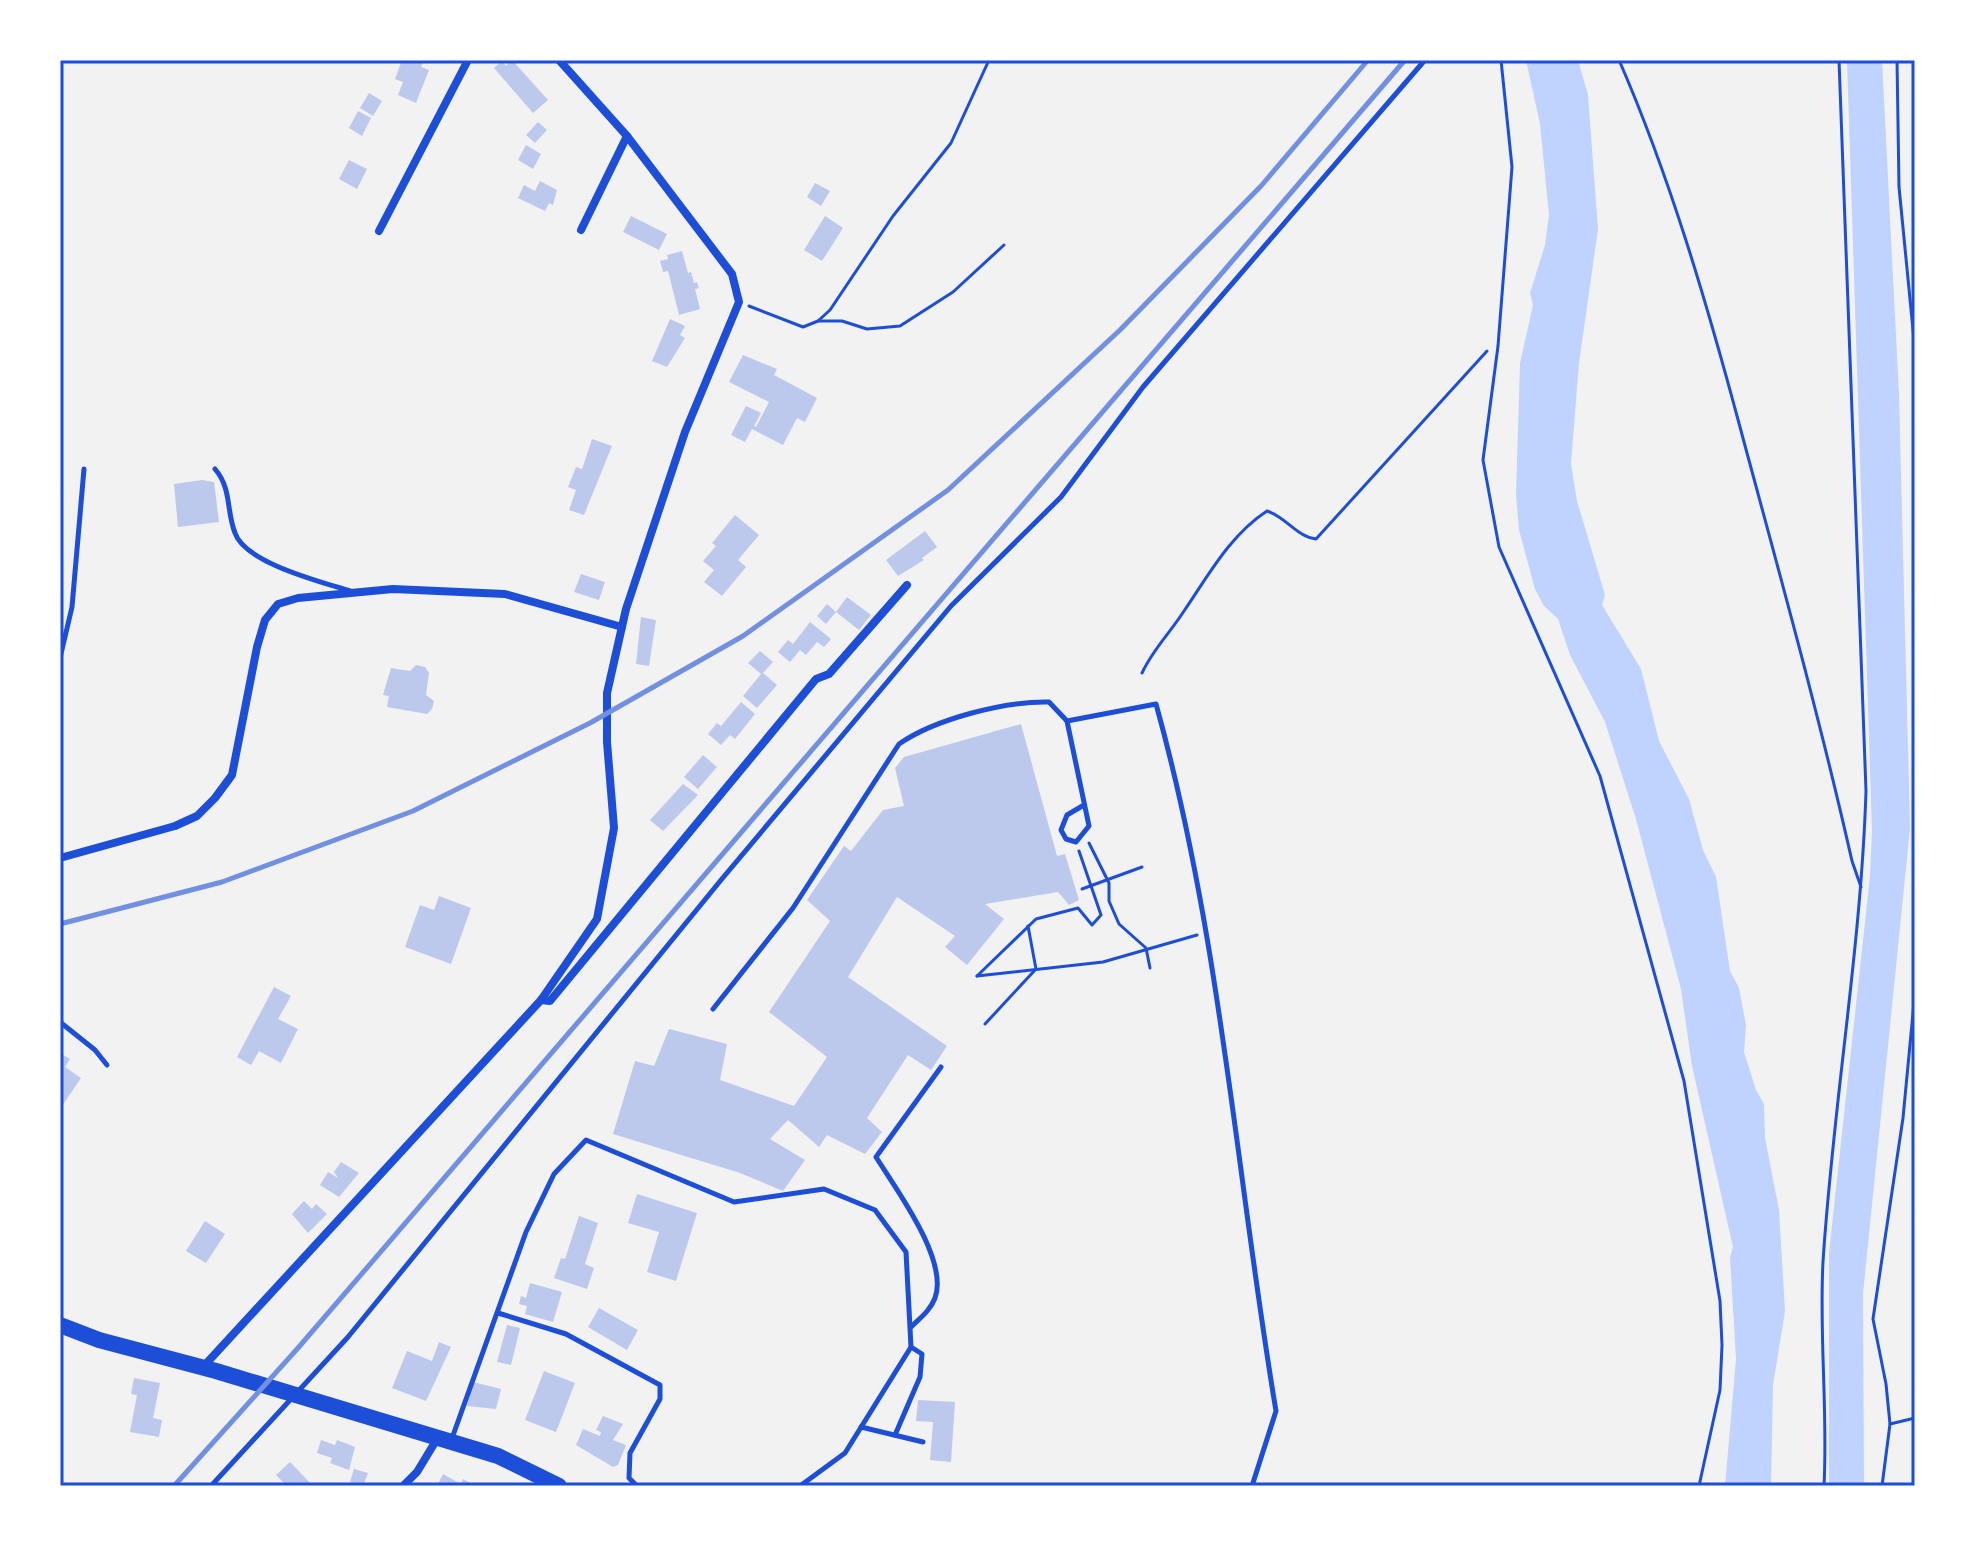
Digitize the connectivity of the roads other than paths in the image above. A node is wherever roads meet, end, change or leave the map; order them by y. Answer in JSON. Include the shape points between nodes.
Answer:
{"nodes":[{"id":1,"x":468,"y":60,"type":"edge"},
{"id":2,"x":559,"y":60,"type":"edge"},
{"id":3,"x":1425,"y":60,"type":"edge"},
{"id":4,"x":627,"y":136,"type":"junction"},
{"id":5,"x":581,"y":230,"type":"dead end"},
{"id":6,"x":379,"y":231,"type":"dead end"},
{"id":7,"x":84,"y":469,"type":"dead end"},
{"id":8,"x":215,"y":469,"type":"dead end"},
{"id":9,"x":907,"y":585,"type":"dead end"},
{"id":10,"x":354,"y":592,"type":"junction"},
{"id":11,"x":622,"y":627,"type":"junction"},
{"id":12,"x":60,"y":658,"type":"edge"},
{"id":13,"x":1067,"y":721,"type":"junction"},
{"id":14,"x":1084,"y":805,"type":"junction"},
{"id":15,"x":60,"y":858,"type":"edge"},
{"id":16,"x":541,"y":1000,"type":"junction"},
{"id":17,"x":713,"y":1009,"type":"dead end"},
{"id":18,"x":60,"y":1022,"type":"edge"},
{"id":19,"x":107,"y":1065,"type":"dead end"},
{"id":20,"x":941,"y":1067,"type":"dead end"},
{"id":21,"x":498,"y":1313,"type":"junction"},
{"id":22,"x":910,"y":1328,"type":"junction"},
{"id":23,"x":61,"y":1330,"type":"edge"},
{"id":24,"x":911,"y":1347,"type":"junction"},
{"id":25,"x":210,"y":1369,"type":"junction"},
{"id":26,"x":861,"y":1427,"type":"junction"},
{"id":27,"x":895,"y":1435,"type":"junction"},
{"id":28,"x":444,"y":1440,"type":"junction"},
{"id":29,"x":923,"y":1442,"type":"dead end"},
{"id":30,"x":211,"y":1486,"type":"edge"},
{"id":31,"x":403,"y":1486,"type":"edge"},
{"id":32,"x":559,"y":1486,"type":"edge"},
{"id":33,"x":637,"y":1486,"type":"edge"},
{"id":34,"x":800,"y":1486,"type":"edge"},
{"id":35,"x":1252,"y":1486,"type":"edge"}],
"edges":[{"from":1,"to":6,"type":"street"},
{"from":2,"to":4,"type":"street"},
{"from":3,"to":30,"type":"lane","via":[[1143,387],[1061,497],[999,555],[911,654],[348,1337]]},
{"from":4,"to":5,"type":"street"},
{"from":4,"to":11,"type":"street","via":[[732,274],[739,302],[685,432]]},
{"from":7,"to":12,"type":"lane","via":[[72,607]]},
{"from":8,"to":10,"type":"lane","via":[[229,493],[235,536],[245,547],[275,565]]},
{"from":9,"to":16,"type":"street","via":[[829,674],[816,679],[550,1001]]},
{"from":10,"to":11,"type":"street","via":[[505,594]]},
{"from":10,"to":15,"type":"street","via":[[278,604],[265,620],[232,775],[197,816]]},
{"from":11,"to":16,"type":"street","via":[[607,693],[614,828],[597,919]]},
{"from":13,"to":14,"type":"lane"},
{"from":13,"to":17,"type":"lane","via":[[1049,702],[1018,702],[915,733],[899,744],[793,908]]},
{"from":13,"to":35,"type":"lane","via":[[1156,704],[1184,804],[1208,932],[1276,1411]]},
{"from":14,"to":14,"type":"lane","via":[[1067,815],[1061,830],[1066,839],[1076,842],[1085,835],[1089,826]]},
{"from":16,"to":25,"type":"street"},
{"from":18,"to":19,"type":"lane"},
{"from":20,"to":22,"type":"lane","via":[[876,1157],[920,1229],[934,1265],[936,1295]]},
{"from":21,"to":22,"type":"lane","via":[[526,1232],[554,1174],[586,1140],[734,1202],[824,1189],[875,1210],[906,1252]]},
{"from":21,"to":28,"type":"lane"},
{"from":21,"to":33,"type":"lane","via":[[566,1334],[660,1385],[660,1399],[630,1453],[629,1478]]},
{"from":22,"to":24,"type":"lane"},
{"from":23,"to":25,"type":"highway"},
{"from":24,"to":26,"type":"lane"},
{"from":24,"to":27,"type":"lane","via":[[922,1354],[920,1377]]},
{"from":25,"to":28,"type":"highway"},
{"from":26,"to":27,"type":"lane"},
{"from":26,"to":34,"type":"lane","via":[[845,1453]]},
{"from":27,"to":29,"type":"lane"},
{"from":28,"to":31,"type":"street"},
{"from":28,"to":32,"type":"highway","via":[[498,1456]]}]}
